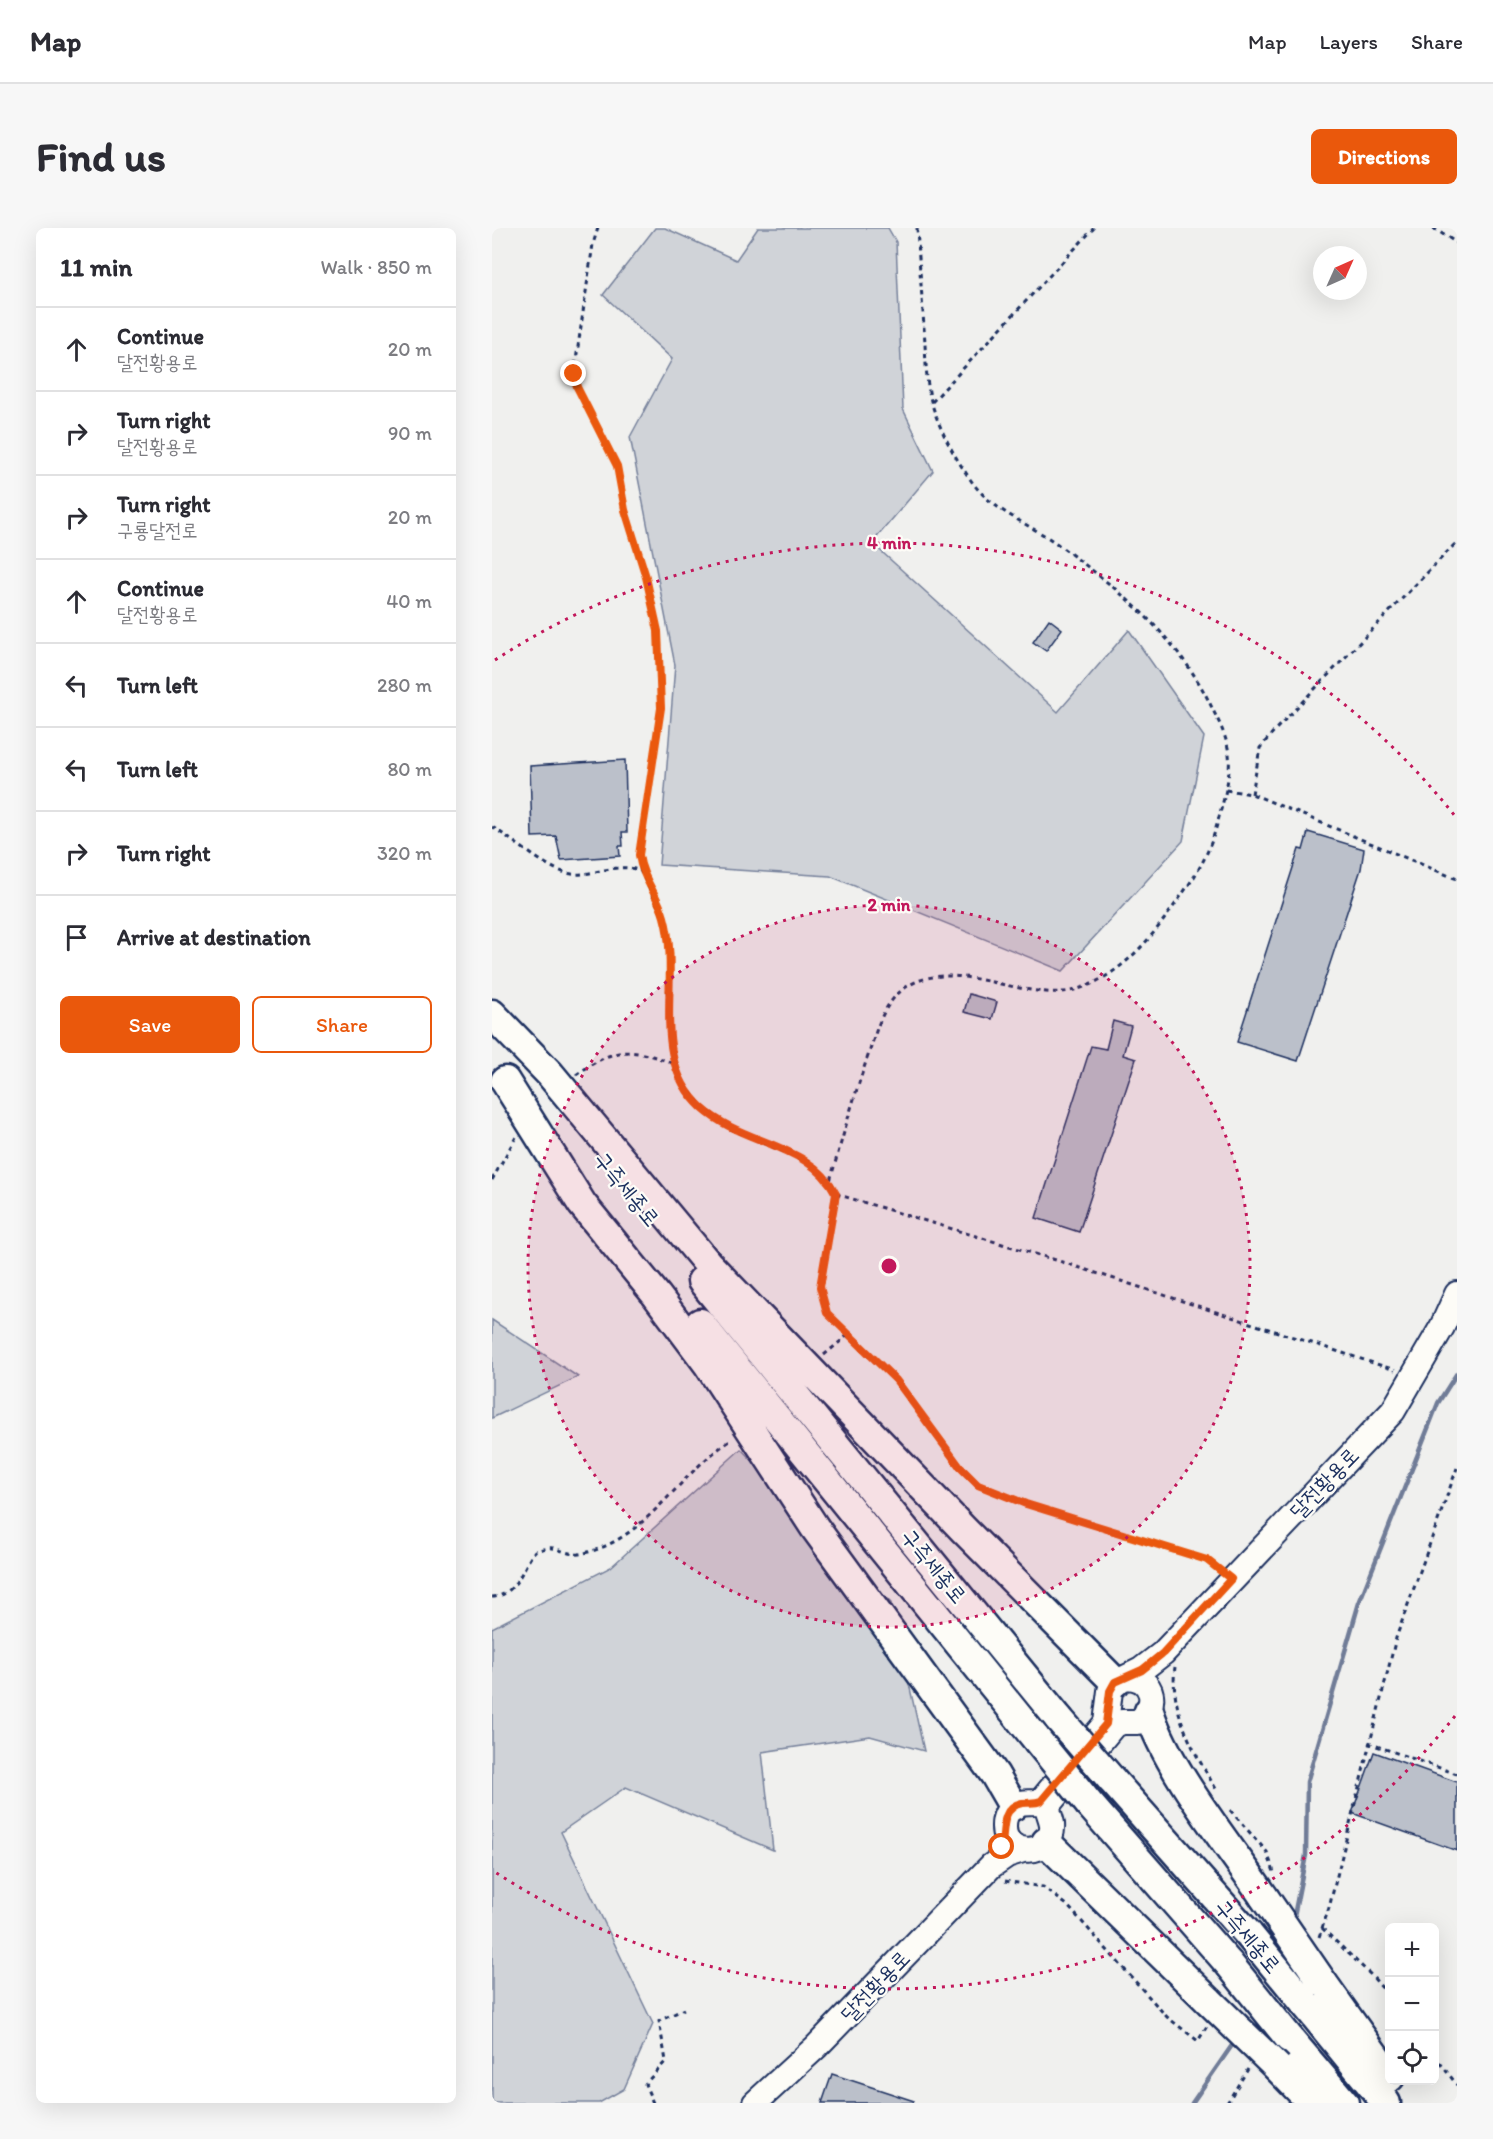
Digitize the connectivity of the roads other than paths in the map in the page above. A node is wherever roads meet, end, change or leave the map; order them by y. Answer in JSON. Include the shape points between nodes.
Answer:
{"nodes":[{"id":1,"x":492,"y":1014,"type":"edge"},
{"id":2,"x":492,"y":1020,"type":"edge"},
{"id":3,"x":498,"y":1073,"type":"edge"},
{"id":4,"x":1457,"y":1293,"type":"edge"},
{"id":5,"x":1163,"y":1653,"type":"junction"},
{"id":6,"x":1121,"y":1679,"type":"junction"},
{"id":7,"x":1151,"y":1702,"type":"junction"},
{"id":8,"x":1008,"y":1819,"type":"junction"},
{"id":9,"x":1035,"y":1846,"type":"junction"},
{"id":10,"x":991,"y":1866,"type":"junction"},
{"id":11,"x":1385,"y":2070,"type":"edge"},
{"id":12,"x":1395,"y":2085,"type":"edge"},
{"id":13,"x":755,"y":2103,"type":"edge"},
{"id":14,"x":1312,"y":2103,"type":"edge"},
{"id":15,"x":1344,"y":2103,"type":"edge"},
{"id":16,"x":1386,"y":2103,"type":"edge"},
{"id":17,"x":1408,"y":2103,"type":"edge"}],
"edges":[{"from":1,"to":6,"type":"highway","via":[[550,1074],[708,1264],[963,1530]]},
{"from":2,"to":16,"type":"highway","name":"구즉세종로","bridge":true,"via":[[1059,1719],[1249,1935]]},
{"from":3,"to":8,"type":"highway","via":[[582,1204],[708,1364],[815,1528],[996,1775]]},
{"from":3,"to":15,"type":"highway","name":"구즉세종로","bridge":true,"via":[[556,1152],[741,1373],[1090,1805]]},
{"from":4,"to":5,"type":"main road","name":"달전황용로","via":[[1393,1411]]},
{"from":5,"to":6,"type":"main road","via":[[1142,1670]]},
{"from":5,"to":7,"type":"main road","via":[[1151,1677]]},
{"from":6,"to":7,"type":"main road","via":[[1143,1680]]},
{"from":6,"to":8,"type":"main road","via":[[1110,1691],[1106,1724],[1096,1737],[1041,1801]]},
{"from":7,"to":9,"type":"main road","via":[[1138,1722],[1113,1726],[1063,1784],[1047,1806],[1052,1833]]},
{"from":7,"to":11,"type":"highway","bridge":true,"via":[[1154,1726],[1180,1773]]},
{"from":8,"to":9,"type":"main road","via":[[1008,1841]]},
{"from":8,"to":10,"type":"main road","name":"달전황용로","via":[[1002,1847]]},
{"from":9,"to":10,"type":"main road","name":"달전황용로","via":[[1007,1855]]},
{"from":9,"to":14,"type":"highway","bridge":true,"via":[[1209,2001],[1264,2067]]},
{"from":10,"to":13,"type":"main road","name":"달전황용로","via":[[816,2047]]},
{"from":12,"to":17,"type":"highway"}]}
